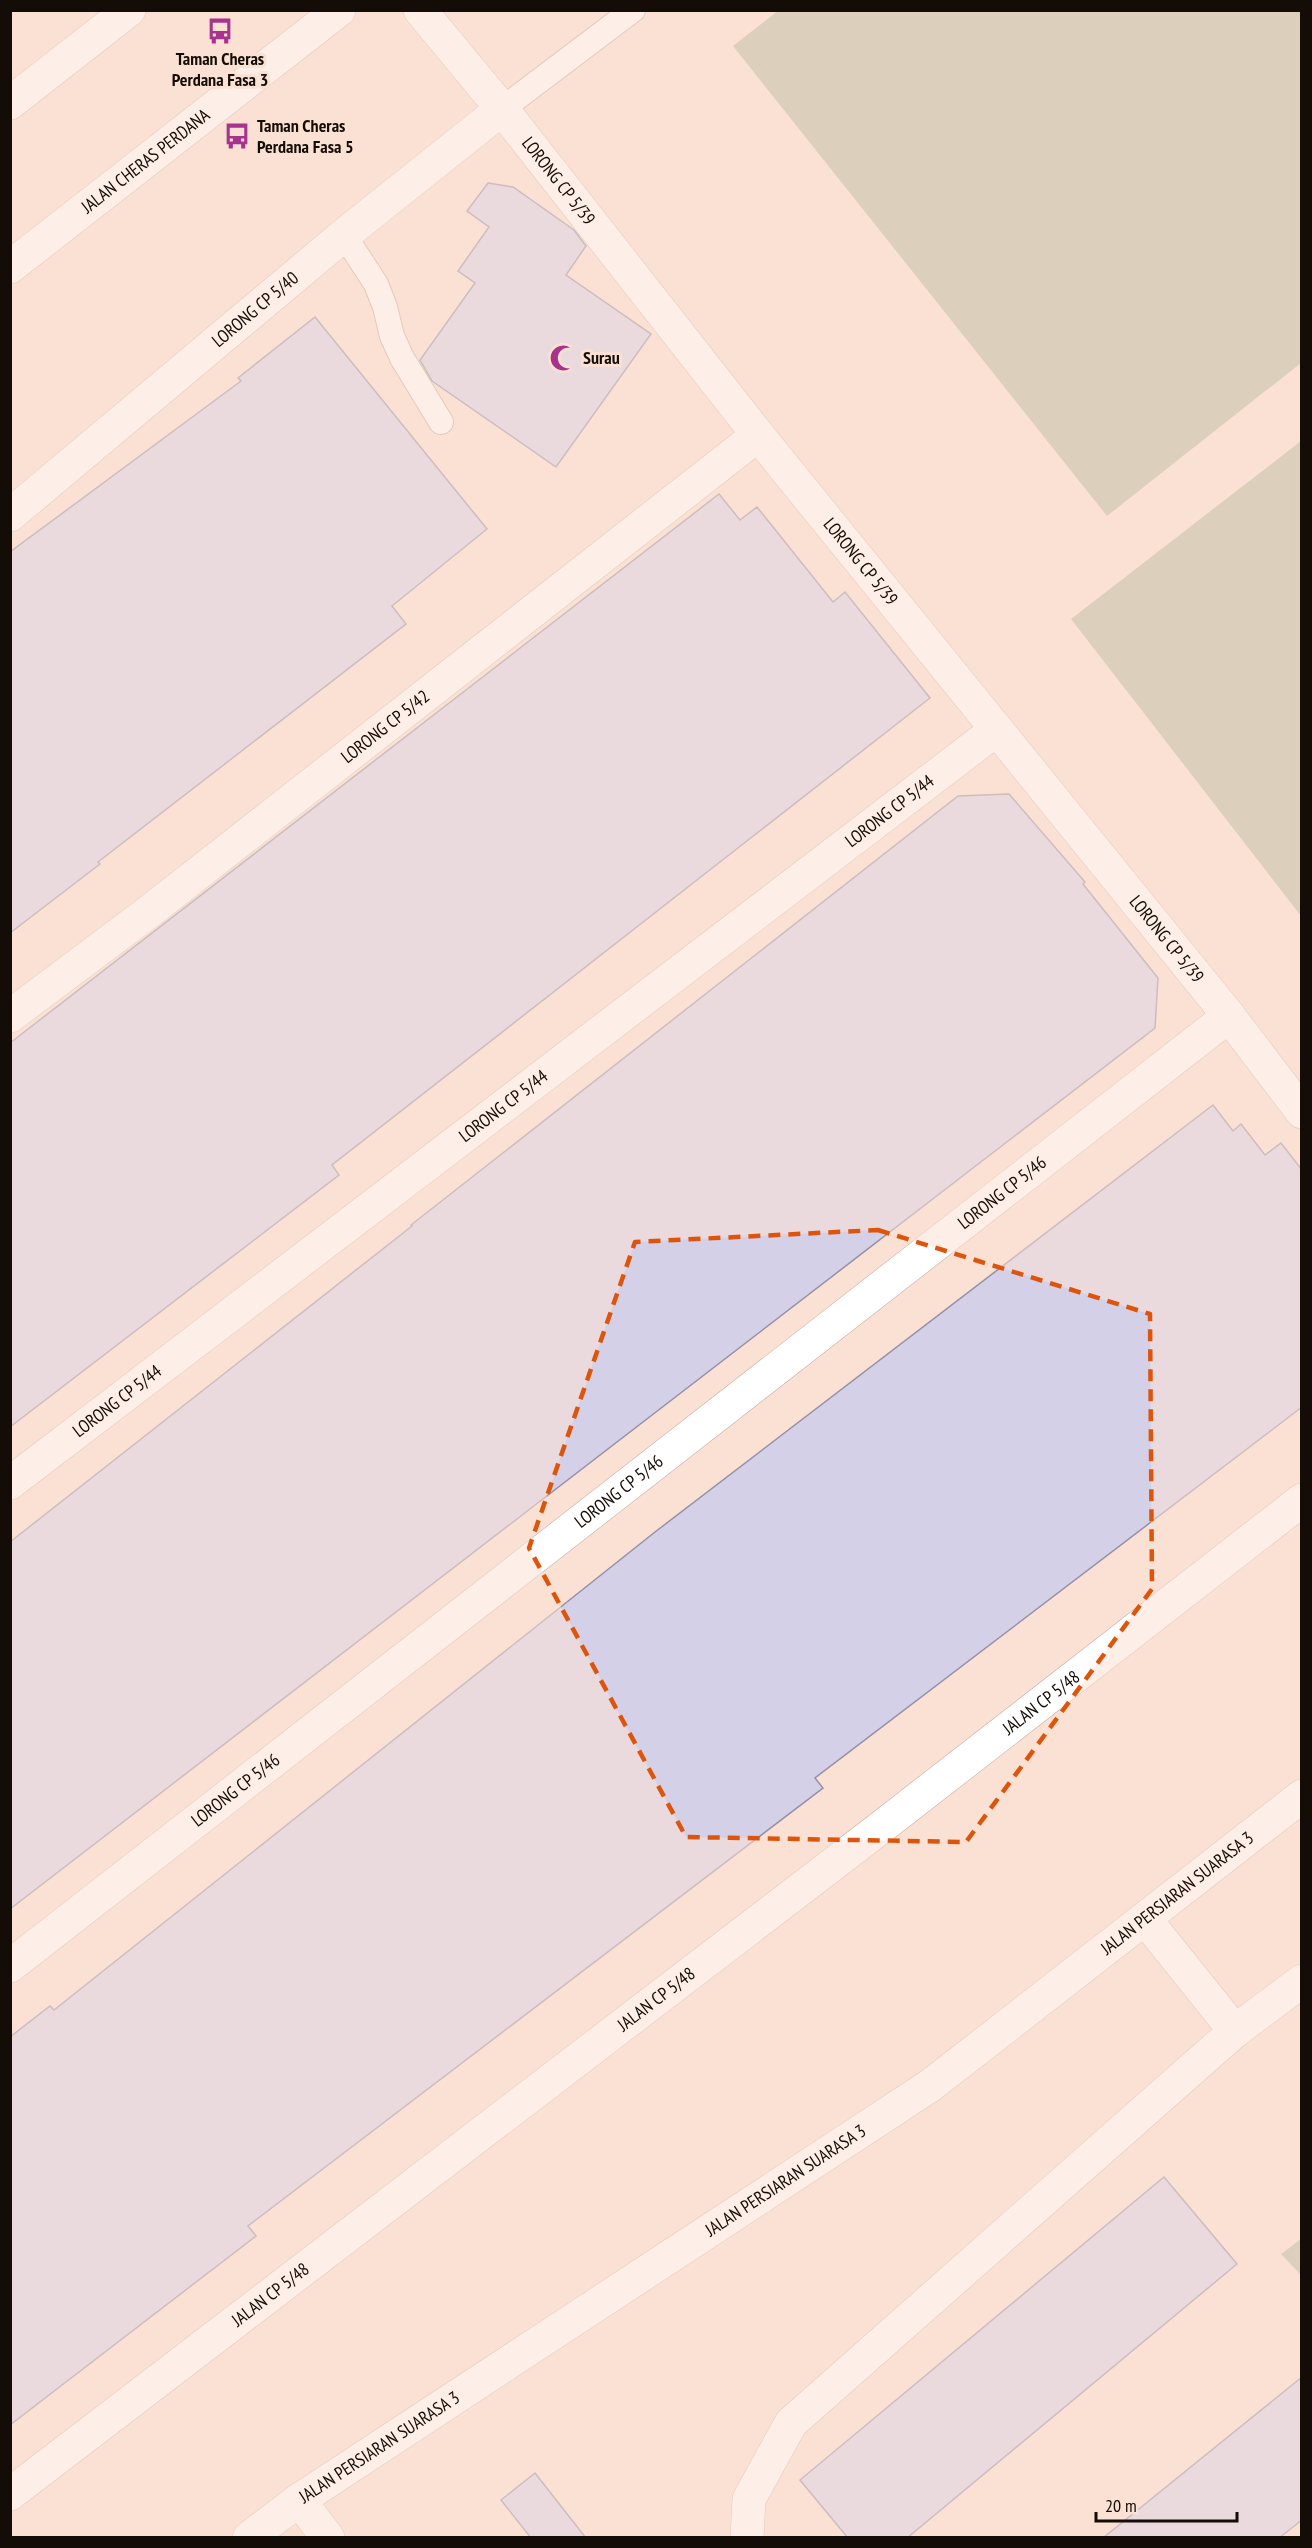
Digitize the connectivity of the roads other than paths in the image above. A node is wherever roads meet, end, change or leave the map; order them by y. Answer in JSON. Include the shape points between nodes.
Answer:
{"nodes":[{"id":1,"x":129,"y":10,"type":"edge"},
{"id":2,"x":339,"y":10,"type":"edge"},
{"id":3,"x":420,"y":10,"type":"edge"},
{"id":4,"x":633,"y":10,"type":"edge"},
{"id":5,"x":10,"y":103,"type":"edge"},
{"id":6,"x":502,"y":109,"type":"junction"},
{"id":7,"x":344,"y":236,"type":"junction"},
{"id":8,"x":10,"y":267,"type":"edge"},
{"id":9,"x":441,"y":422,"type":"dead end"},
{"id":10,"x":758,"y":435,"type":"junction"},
{"id":11,"x":10,"y":515,"type":"edge"},
{"id":12,"x":996,"y":730,"type":"junction"},
{"id":13,"x":10,"y":1016,"type":"edge"},
{"id":14,"x":1229,"y":1016,"type":"junction"},
{"id":15,"x":1302,"y":1112,"type":"edge"},
{"id":16,"x":10,"y":1483,"type":"edge"},
{"id":17,"x":1302,"y":1500,"type":"edge"},
{"id":18,"x":1302,"y":1796,"type":"edge"},
{"id":19,"x":1145,"y":1919,"type":"junction"},
{"id":20,"x":10,"y":1966,"type":"edge"},
{"id":21,"x":1302,"y":1980,"type":"edge"},
{"id":22,"x":1235,"y":2031,"type":"junction"},
{"id":23,"x":10,"y":2494,"type":"edge"},
{"id":24,"x":298,"y":2500,"type":"junction"},
{"id":25,"x":249,"y":2538,"type":"edge"},
{"id":26,"x":328,"y":2538,"type":"edge"},
{"id":27,"x":747,"y":2538,"type":"edge"}],
"edges":[{"from":1,"to":5,"type":"street"},
{"from":2,"to":8,"type":"street","name":"JALAN CHERAS PERDANA"},
{"from":3,"to":6,"type":"street","name":"LORONG CP 5/39"},
{"from":4,"to":6,"type":"lane"},
{"from":6,"to":7,"type":"street","name":"LORONG CP 5/40"},
{"from":6,"to":10,"type":"street","name":"LORONG CP 5/39"},
{"from":7,"to":9,"type":"lane","via":[[376,284],[402,358]]},
{"from":7,"to":11,"type":"street","name":"LORONG CP 5/40"},
{"from":10,"to":12,"type":"street","name":"LORONG CP 5/39"},
{"from":10,"to":13,"type":"street","name":"LORONG CP 5/42"},
{"from":12,"to":14,"type":"street","name":"LORONG CP 5/39"},
{"from":12,"to":16,"type":"street","name":"LORONG CP 5/44"},
{"from":14,"to":15,"type":"street","name":"LORONG CP 5/39"},
{"from":14,"to":20,"type":"street","name":"LORONG CP 5/46"},
{"from":17,"to":23,"type":"street","name":"JALAN CP 5/48"},
{"from":18,"to":19,"type":"street","name":"JALAN PERSIARAN SUARASA 3"},
{"from":19,"to":22,"type":"street"},
{"from":19,"to":24,"type":"street","name":"JALAN PERSIARAN SUARASA 3","via":[[931,2085]]},
{"from":21,"to":22,"type":"street"},
{"from":22,"to":27,"type":"street","via":[[790,2423],[749,2499]]},
{"from":24,"to":25,"type":"street","name":"JALAN PERSIARAN SUARASA 3"},
{"from":24,"to":26,"type":"street"}]}
